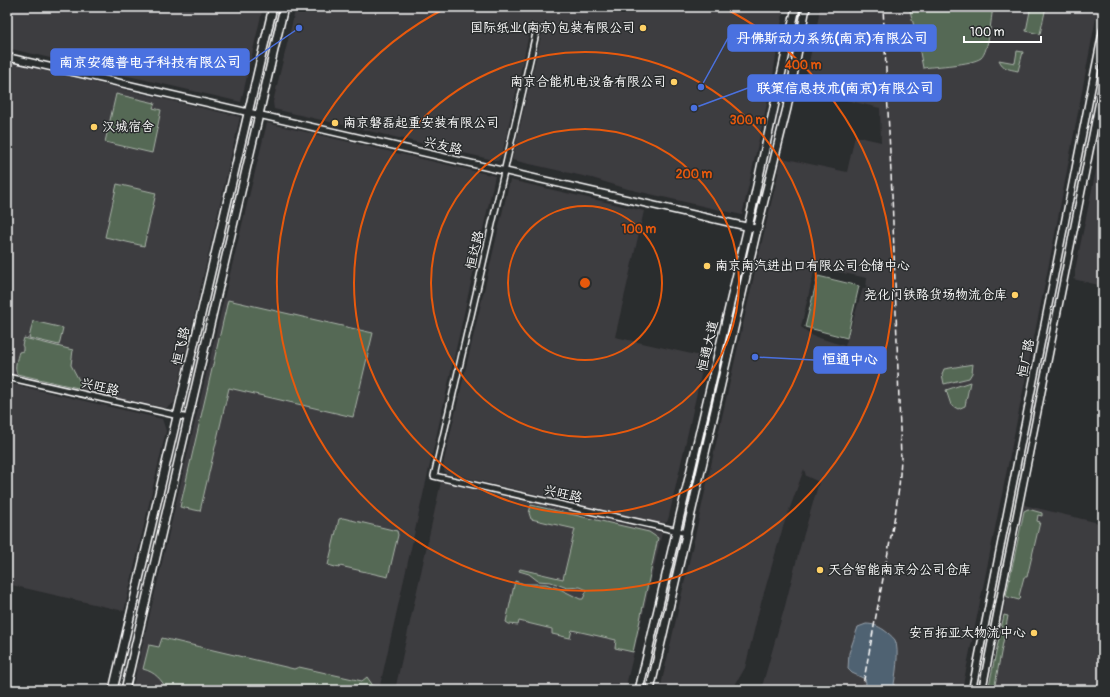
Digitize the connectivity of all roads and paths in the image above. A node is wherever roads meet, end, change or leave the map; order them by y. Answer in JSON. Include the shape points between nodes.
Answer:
{"nodes":[{"id":1,"x":273,"y":7,"type":"edge"},
{"id":2,"x":284,"y":7,"type":"edge"},
{"id":3,"x":796,"y":7,"type":"edge"},
{"id":4,"x":806,"y":7,"type":"edge"},
{"id":5,"x":538,"y":29,"type":"dead end"},
{"id":6,"x":1103,"y":30,"type":"edge"},
{"id":7,"x":7,"y":57,"type":"edge"},
{"id":8,"x":1103,"y":83,"type":"edge"},
{"id":9,"x":249,"y":111,"type":"junction"},
{"id":10,"x":259,"y":114,"type":"junction"},
{"id":11,"x":504,"y":171,"type":"junction"},
{"id":12,"x":748,"y":227,"type":"junction"},
{"id":13,"x":757,"y":229,"type":"junction"},
{"id":14,"x":7,"y":377,"type":"edge"},
{"id":15,"x":178,"y":415,"type":"junction"},
{"id":16,"x":188,"y":418,"type":"junction"},
{"id":17,"x":434,"y":476,"type":"joint"},
{"id":18,"x":677,"y":531,"type":"junction"},
{"id":19,"x":687,"y":533,"type":"junction"},
{"id":20,"x":113,"y":690,"type":"edge"},
{"id":21,"x":125,"y":690,"type":"edge"},
{"id":22,"x":639,"y":690,"type":"edge"},
{"id":23,"x":650,"y":690,"type":"edge"},
{"id":24,"x":972,"y":690,"type":"edge"},
{"id":25,"x":982,"y":690,"type":"edge"}],
"edges":[{"from":1,"to":9,"type":"main road","name":"恒飞路"},
{"from":2,"to":10,"type":"main road","name":"恒飞路"},
{"from":3,"to":12,"type":"main road","name":"恒通大道"},
{"from":4,"to":13,"type":"main road","name":"恒通大道","via":[[787,108]]},
{"from":5,"to":11,"type":"street","name":"恒达路"},
{"from":6,"to":24,"type":"street","name":"恒广路"},
{"from":7,"to":9,"type":"street","name":"兴友路"},
{"from":8,"to":25,"type":"street","name":"恒广路"},
{"from":9,"to":10,"type":"street","name":"兴友路"},
{"from":9,"to":15,"type":"main road","name":"恒飞路"},
{"from":10,"to":11,"type":"street","name":"兴友路"},
{"from":10,"to":16,"type":"main road","name":"恒飞路"},
{"from":11,"to":12,"type":"street","name":"兴友路"},
{"from":11,"to":17,"type":"street","name":"恒达路"},
{"from":12,"to":13,"type":"street","name":"兴友路"},
{"from":12,"to":18,"type":"main road","name":"恒通大道"},
{"from":13,"to":19,"type":"main road","name":"恒通大道"},
{"from":14,"to":15,"type":"street","name":"兴旺路"},
{"from":15,"to":16,"type":"street","name":"兴旺路"},
{"from":15,"to":20,"type":"main road","name":"恒飞路"},
{"from":16,"to":21,"type":"main road","name":"恒飞路"},
{"from":17,"to":18,"type":"street","name":"兴旺路"},
{"from":18,"to":19,"type":"street","name":"兴旺路"},
{"from":18,"to":22,"type":"main road","name":"恒通大道"},
{"from":19,"to":23,"type":"main road","name":"恒通大道"}]}
